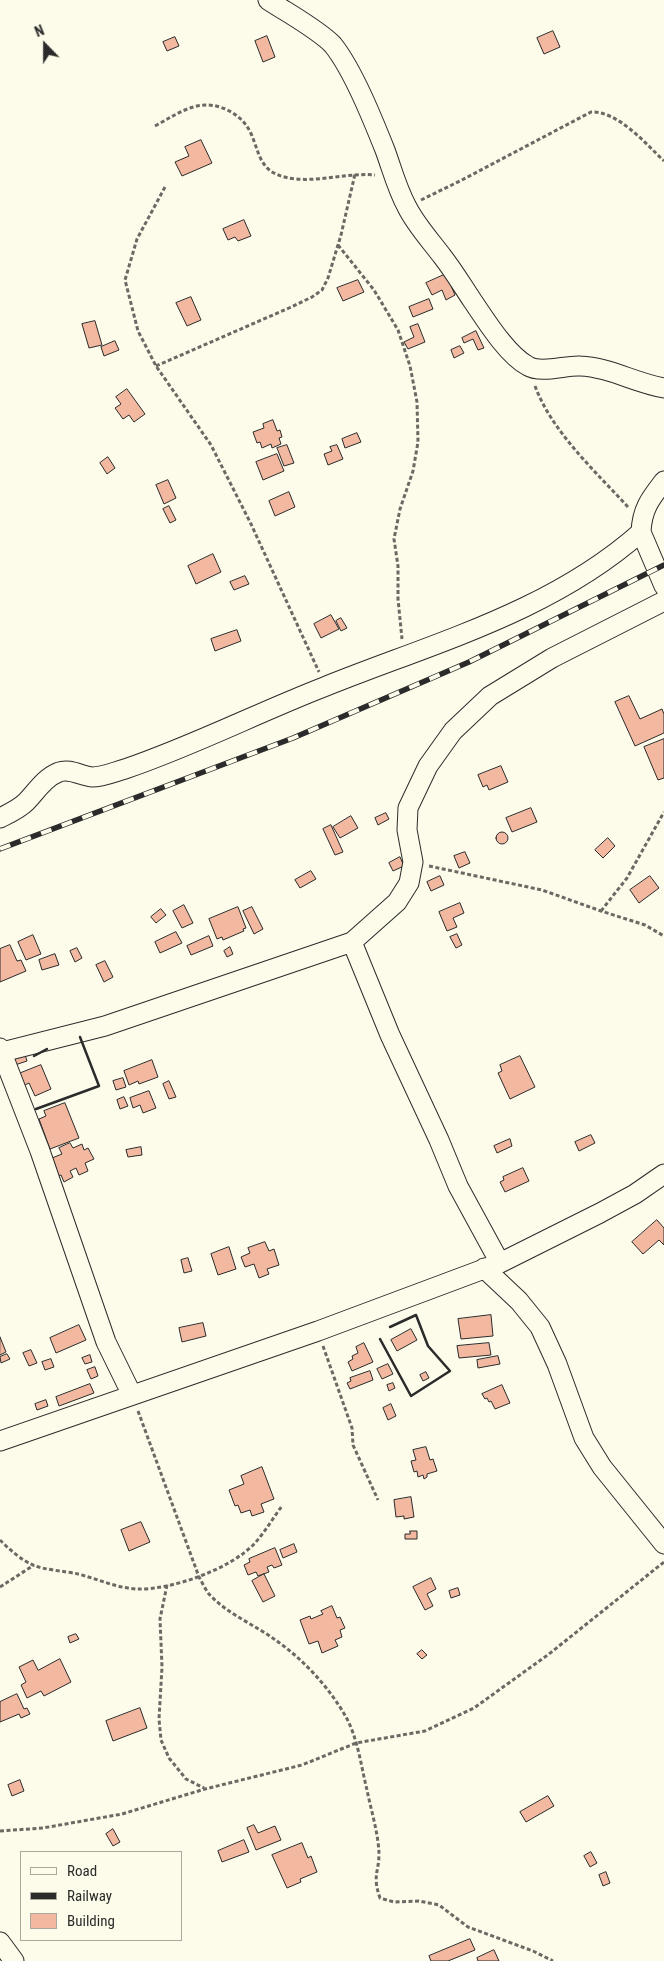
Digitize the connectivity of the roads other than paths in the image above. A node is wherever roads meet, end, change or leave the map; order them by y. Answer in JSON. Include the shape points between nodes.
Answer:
{"nodes":[{"id":1,"x":268,"y":0,"type":"edge"},
{"id":2,"x":664,"y":388,"type":"edge"},
{"id":3,"x":664,"y":481,"type":"edge"},
{"id":4,"x":641,"y":527,"type":"junction"},
{"id":5,"x":664,"y":586,"type":"edge"},
{"id":6,"x":664,"y":601,"type":"edge"},
{"id":7,"x":0,"y":818,"type":"edge"},
{"id":8,"x":352,"y":942,"type":"junction"},
{"id":9,"x":1,"y":1050,"type":"edge"},
{"id":10,"x":664,"y":1174,"type":"edge"},
{"id":11,"x":492,"y":1265,"type":"junction"},
{"id":12,"x":132,"y":1395,"type":"junction"},
{"id":13,"x":0,"y":1441,"type":"edge"},
{"id":14,"x":664,"y":1544,"type":"edge"},
{"id":15,"x":0,"y":1942,"type":"edge"},
{"id":16,"x":14,"y":1961,"type":"edge"}],
"edges":[{"from":1,"to":2,"type":"street","via":[[321,34],[333,46],[367,107],[406,206],[507,348],[528,367],[590,367]]},
{"from":3,"to":4,"type":"street","via":[[648,500]]},
{"from":4,"to":5,"type":"street"},
{"from":4,"to":7,"type":"street","via":[[602,565],[522,610],[123,769],[91,777],[61,771],[44,781],[24,804]]},
{"from":6,"to":8,"type":"street","via":[[552,658],[490,696],[453,731],[428,766],[408,808],[407,830],[413,862],[409,882],[397,902]]},
{"from":8,"to":9,"type":"street","via":[[105,1026]]},
{"from":8,"to":11,"type":"street"},
{"from":9,"to":12,"type":"street","via":[[40,1151],[106,1342]]},
{"from":10,"to":11,"type":"street","via":[[600,1213]]},
{"from":11,"to":12,"type":"street","via":[[318,1331]]},
{"from":11,"to":14,"type":"street","via":[[540,1327],[558,1364],[584,1438],[602,1467]]},
{"from":12,"to":13,"type":"street"},
{"from":15,"to":16,"type":"street"}]}
